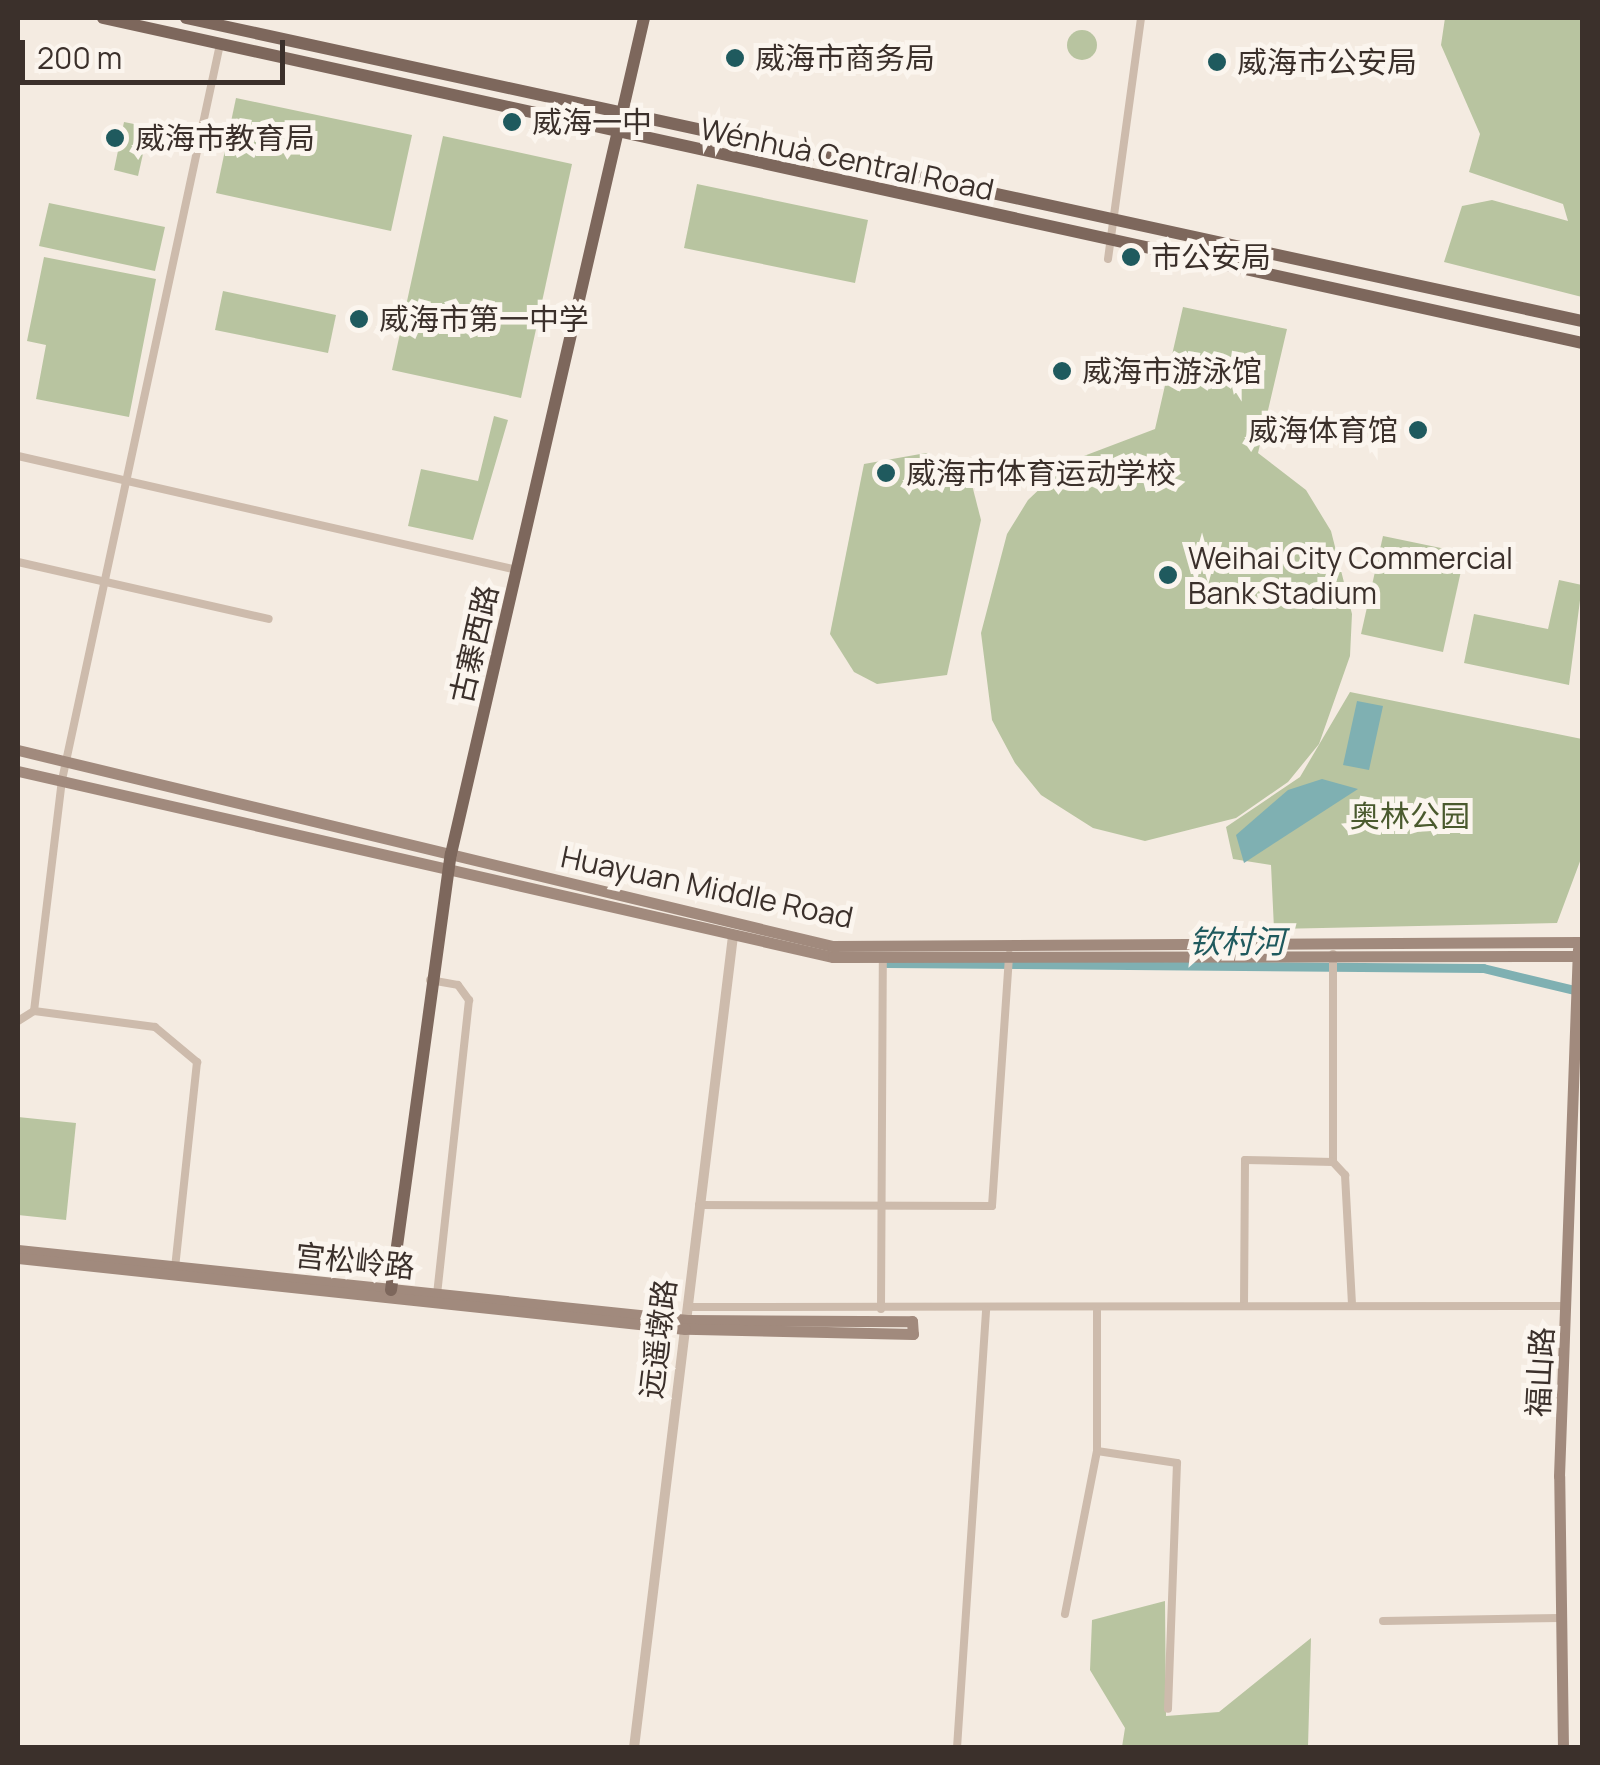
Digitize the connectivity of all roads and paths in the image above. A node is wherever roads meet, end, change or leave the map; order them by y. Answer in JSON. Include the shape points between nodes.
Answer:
{"nodes":[{"id":1,"x":103,"y":18,"type":"edge"},
{"id":2,"x":186,"y":18,"type":"edge"},
{"id":3,"x":644,"y":18,"type":"edge"},
{"id":4,"x":1142,"y":18,"type":"edge"},
{"id":5,"x":220,"y":44,"type":"junction"},
{"id":6,"x":622,"y":116,"type":"junction"},
{"id":7,"x":617,"y":134,"type":"junction"},
{"id":8,"x":1116,"y":221,"type":"junction"},
{"id":9,"x":1112,"y":240,"type":"junction"},
{"id":10,"x":1108,"y":259,"type":"dead end"},
{"id":11,"x":1582,"y":322,"type":"edge"},
{"id":12,"x":1582,"y":343,"type":"edge"},
{"id":13,"x":18,"y":456,"type":"edge"},
{"id":14,"x":123,"y":482,"type":"junction"},
{"id":15,"x":18,"y":562,"type":"edge"},
{"id":16,"x":518,"y":570,"type":"junction"},
{"id":17,"x":101,"y":581,"type":"junction"},
{"id":18,"x":269,"y":619,"type":"dead end"},
{"id":19,"x":18,"y":750,"type":"edge"},
{"id":20,"x":66,"y":761,"type":"junction"},
{"id":21,"x":18,"y":770,"type":"edge"},
{"id":22,"x":62,"y":780,"type":"junction"},
{"id":23,"x":452,"y":854,"type":"junction"},
{"id":24,"x":450,"y":869,"type":"junction"},
{"id":25,"x":733,"y":936,"type":"junction"},
{"id":26,"x":1581,"y":939,"type":"edge"},
{"id":27,"x":1575,"y":956,"type":"junction"},
{"id":28,"x":882,"y":957,"type":"junction"},
{"id":29,"x":1333,"y":958,"type":"junction"},
{"id":30,"x":1009,"y":961,"type":"junction"},
{"id":31,"x":430,"y":980,"type":"junction"},
{"id":32,"x":34,"y":1011,"type":"junction"},
{"id":33,"x":18,"y":1021,"type":"edge"},
{"id":34,"x":1334,"y":1162,"type":"junction"},
{"id":35,"x":880,"y":1204,"type":"junction"},
{"id":36,"x":699,"y":1205,"type":"junction"},
{"id":37,"x":18,"y":1250,"type":"edge"},
{"id":38,"x":18,"y":1258,"type":"edge"},
{"id":39,"x":175,"y":1267,"type":"junction"},
{"id":40,"x":391,"y":1290,"type":"junction"},
{"id":41,"x":437,"y":1294,"type":"junction"},
{"id":42,"x":1244,"y":1305,"type":"junction"},
{"id":43,"x":1352,"y":1305,"type":"junction"},
{"id":44,"x":1569,"y":1306,"type":"junction"},
{"id":45,"x":881,"y":1309,"type":"junction"},
{"id":46,"x":986,"y":1310,"type":"junction"},
{"id":47,"x":1097,"y":1310,"type":"junction"},
{"id":48,"x":687,"y":1319,"type":"junction"},
{"id":49,"x":1097,"y":1451,"type":"junction"},
{"id":50,"x":1065,"y":1614,"type":"dead end"},
{"id":51,"x":1560,"y":1618,"type":"junction"},
{"id":52,"x":1383,"y":1621,"type":"dead end"},
{"id":53,"x":1168,"y":1709,"type":"dead end"},
{"id":54,"x":634,"y":1748,"type":"edge"},
{"id":55,"x":957,"y":1748,"type":"edge"},
{"id":56,"x":1563,"y":1748,"type":"edge"}],
"edges":[{"from":1,"to":5,"type":"main road","name":"Wénhuà Central Road"},
{"from":2,"to":6,"type":"main road","name":"Wénhuà Central Road"},
{"from":3,"to":6,"type":"main road","name":"古寨西路"},
{"from":4,"to":8,"type":"street"},
{"from":5,"to":7,"type":"main road","name":"Wénhuà Central Road"},
{"from":5,"to":14,"type":"street"},
{"from":6,"to":7,"type":"main road","name":"古寨西路"},
{"from":6,"to":8,"type":"main road","name":"Wénhuà Central Road"},
{"from":7,"to":9,"type":"main road","name":"Wénhuà Central Road"},
{"from":7,"to":16,"type":"main road","name":"古寨西路"},
{"from":8,"to":9,"type":"street"},
{"from":8,"to":11,"type":"main road","name":"Wénhuà Central Road"},
{"from":9,"to":10,"type":"street"},
{"from":9,"to":12,"type":"main road","name":"Wénhuà Central Road"},
{"from":13,"to":14,"type":"street"},
{"from":14,"to":16,"type":"street"},
{"from":14,"to":17,"type":"street"},
{"from":15,"to":17,"type":"street"},
{"from":16,"to":23,"type":"main road","name":"古寨西路"},
{"from":17,"to":18,"type":"street"},
{"from":17,"to":20,"type":"street"},
{"from":19,"to":20,"type":"main road","name":"Huayuan Middle Road"},
{"from":20,"to":22,"type":"street"},
{"from":20,"to":23,"type":"main road","name":"Huayuan Middle Road"},
{"from":21,"to":22,"type":"main road","name":"Huayuan Middle Road"},
{"from":22,"to":24,"type":"main road","name":"Huayuan Middle Road"},
{"from":22,"to":32,"type":"street"},
{"from":23,"to":24,"type":"main road","name":"古寨西路"},
{"from":23,"to":26,"type":"main road","name":"Huayuan Middle Road","via":[[832,946]]},
{"from":24,"to":25,"type":"main road","name":"Huayuan Middle Road"},
{"from":24,"to":31,"type":"main road","name":"古寨西路"},
{"from":25,"to":28,"type":"main road","name":"Huayuan Middle Road"},
{"from":25,"to":36,"type":"street","name":"远遥墩路"},
{"from":26,"to":27,"type":"main road","name":"福山路"},
{"from":27,"to":29,"type":"main road","name":"Huayuan Middle Road"},
{"from":27,"to":44,"type":"main road","name":"福山路","via":[[1569,999]]},
{"from":28,"to":30,"type":"main road","name":"Huayuan Middle Road"},
{"from":28,"to":35,"type":"street"},
{"from":29,"to":30,"type":"main road","name":"Huayuan Middle Road"},
{"from":29,"to":34,"type":"street"},
{"from":30,"to":35,"type":"street","via":[[992,1206]]},
{"from":31,"to":40,"type":"main road","name":"古寨西路"},
{"from":31,"to":41,"type":"street","via":[[458,986],[469,1000]]},
{"from":32,"to":33,"type":"street"},
{"from":32,"to":39,"type":"street","via":[[155,1027],[196,1062]]},
{"from":34,"to":42,"type":"street","via":[[1245,1160]]},
{"from":34,"to":43,"type":"street","via":[[1345,1175]]},
{"from":35,"to":36,"type":"street"},
{"from":35,"to":45,"type":"street"},
{"from":36,"to":48,"type":"street","name":"远遥墩路"},
{"from":37,"to":39,"type":"main road","name":"宫松岭路"},
{"from":38,"to":48,"type":"main road"},
{"from":39,"to":40,"type":"main road","name":"宫松岭路"},
{"from":40,"to":41,"type":"main road","name":"宫松岭路"},
{"from":41,"to":48,"type":"main road","name":"宫松岭路"},
{"from":42,"to":43,"type":"street"},
{"from":42,"to":47,"type":"street"},
{"from":43,"to":44,"type":"street"},
{"from":44,"to":51,"type":"main road","name":"福山路"},
{"from":45,"to":46,"type":"street"},
{"from":45,"to":48,"type":"street"},
{"from":46,"to":47,"type":"street"},
{"from":46,"to":55,"type":"street"},
{"from":47,"to":49,"type":"street"},
{"from":48,"to":48,"type":"main road","via":[[914,1334],[912,1321]]},
{"from":48,"to":54,"type":"street","name":"远遥墩路"},
{"from":49,"to":50,"type":"street"},
{"from":49,"to":53,"type":"street","via":[[1177,1462]]},
{"from":51,"to":52,"type":"street"},
{"from":51,"to":56,"type":"main road","name":"福山路"}]}
